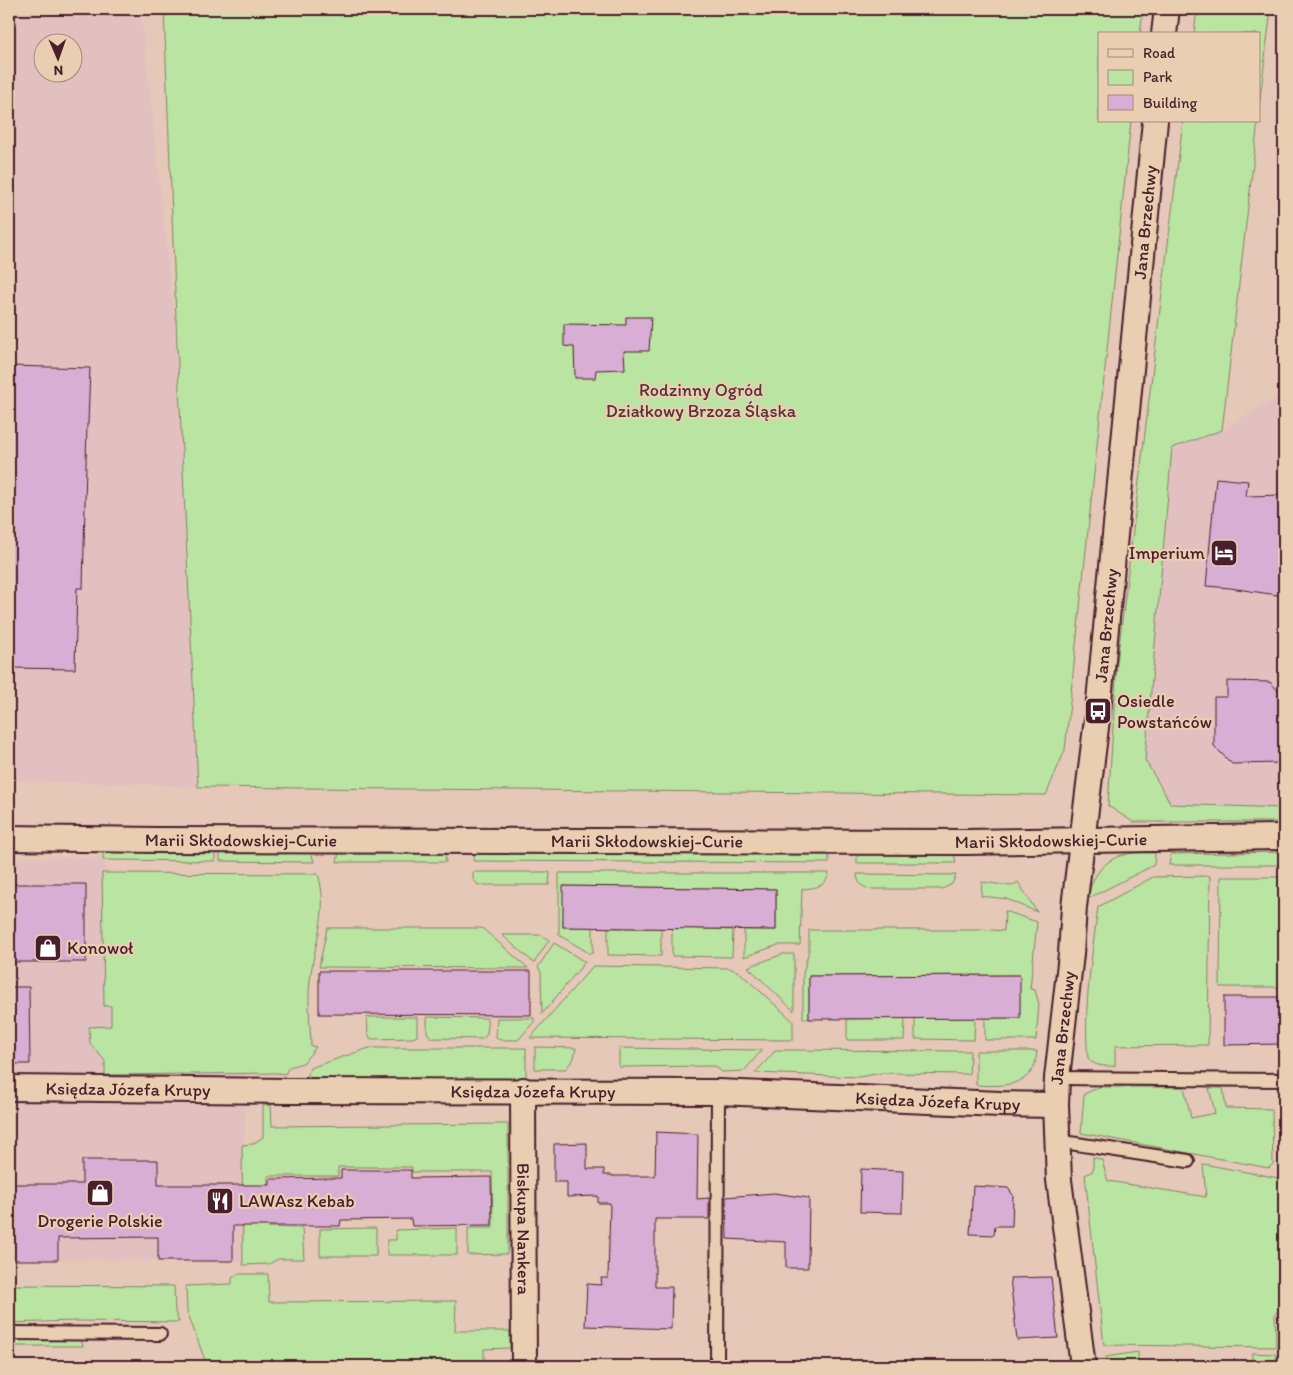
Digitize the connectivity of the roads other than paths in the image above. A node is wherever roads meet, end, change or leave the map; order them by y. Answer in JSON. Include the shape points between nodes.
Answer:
{"nodes":[{"id":1,"x":1167,"y":9,"type":"edge"},
{"id":2,"x":1164,"y":32,"type":"edge"},
{"id":3,"x":1155,"y":122,"type":"edge"},
{"id":4,"x":1284,"y":837,"type":"edge"},
{"id":5,"x":9,"y":838,"type":"edge"},
{"id":6,"x":1082,"y":840,"type":"junction"},
{"id":7,"x":1057,"y":1078,"type":"junction"},
{"id":8,"x":1284,"y":1080,"type":"edge"},
{"id":9,"x":9,"y":1088,"type":"edge"},
{"id":10,"x":523,"y":1090,"type":"junction"},
{"id":11,"x":718,"y":1092,"type":"junction"},
{"id":12,"x":1056,"y":1105,"type":"junction"},
{"id":13,"x":1057,"y":1141,"type":"junction"},
{"id":14,"x":1188,"y":1161,"type":"dead end"},
{"id":15,"x":9,"y":1333,"type":"edge"},
{"id":16,"x":160,"y":1334,"type":"dead end"},
{"id":17,"x":524,"y":1366,"type":"edge"},
{"id":18,"x":717,"y":1366,"type":"edge"},
{"id":19,"x":1083,"y":1366,"type":"edge"}],
"edges":[{"from":1,"to":2,"type":"street"},
{"from":3,"to":6,"type":"street","name":"Jana Brzechwy","via":[[1098,711]]},
{"from":4,"to":6,"type":"street","name":"Marii Skłodowskiej-Curie"},
{"from":5,"to":6,"type":"street","name":"Marii Skłodowskiej-Curie"},
{"from":6,"to":7,"type":"street","name":"Jana Brzechwy"},
{"from":7,"to":8,"type":"lane"},
{"from":7,"to":12,"type":"street","name":"Jana Brzechwy"},
{"from":9,"to":10,"type":"street","name":"Księdza Józefa Krupy"},
{"from":10,"to":11,"type":"street","name":"Księdza Józefa Krupy"},
{"from":10,"to":17,"type":"street","name":"Biskupa Nankera"},
{"from":11,"to":12,"type":"street","name":"Księdza Józefa Krupy"},
{"from":11,"to":18,"type":"lane"},
{"from":12,"to":13,"type":"street","name":"Jana Brzechwy"},
{"from":13,"to":14,"type":"lane"},
{"from":13,"to":19,"type":"street","name":"Jana Brzechwy"},
{"from":15,"to":16,"type":"lane"}]}
